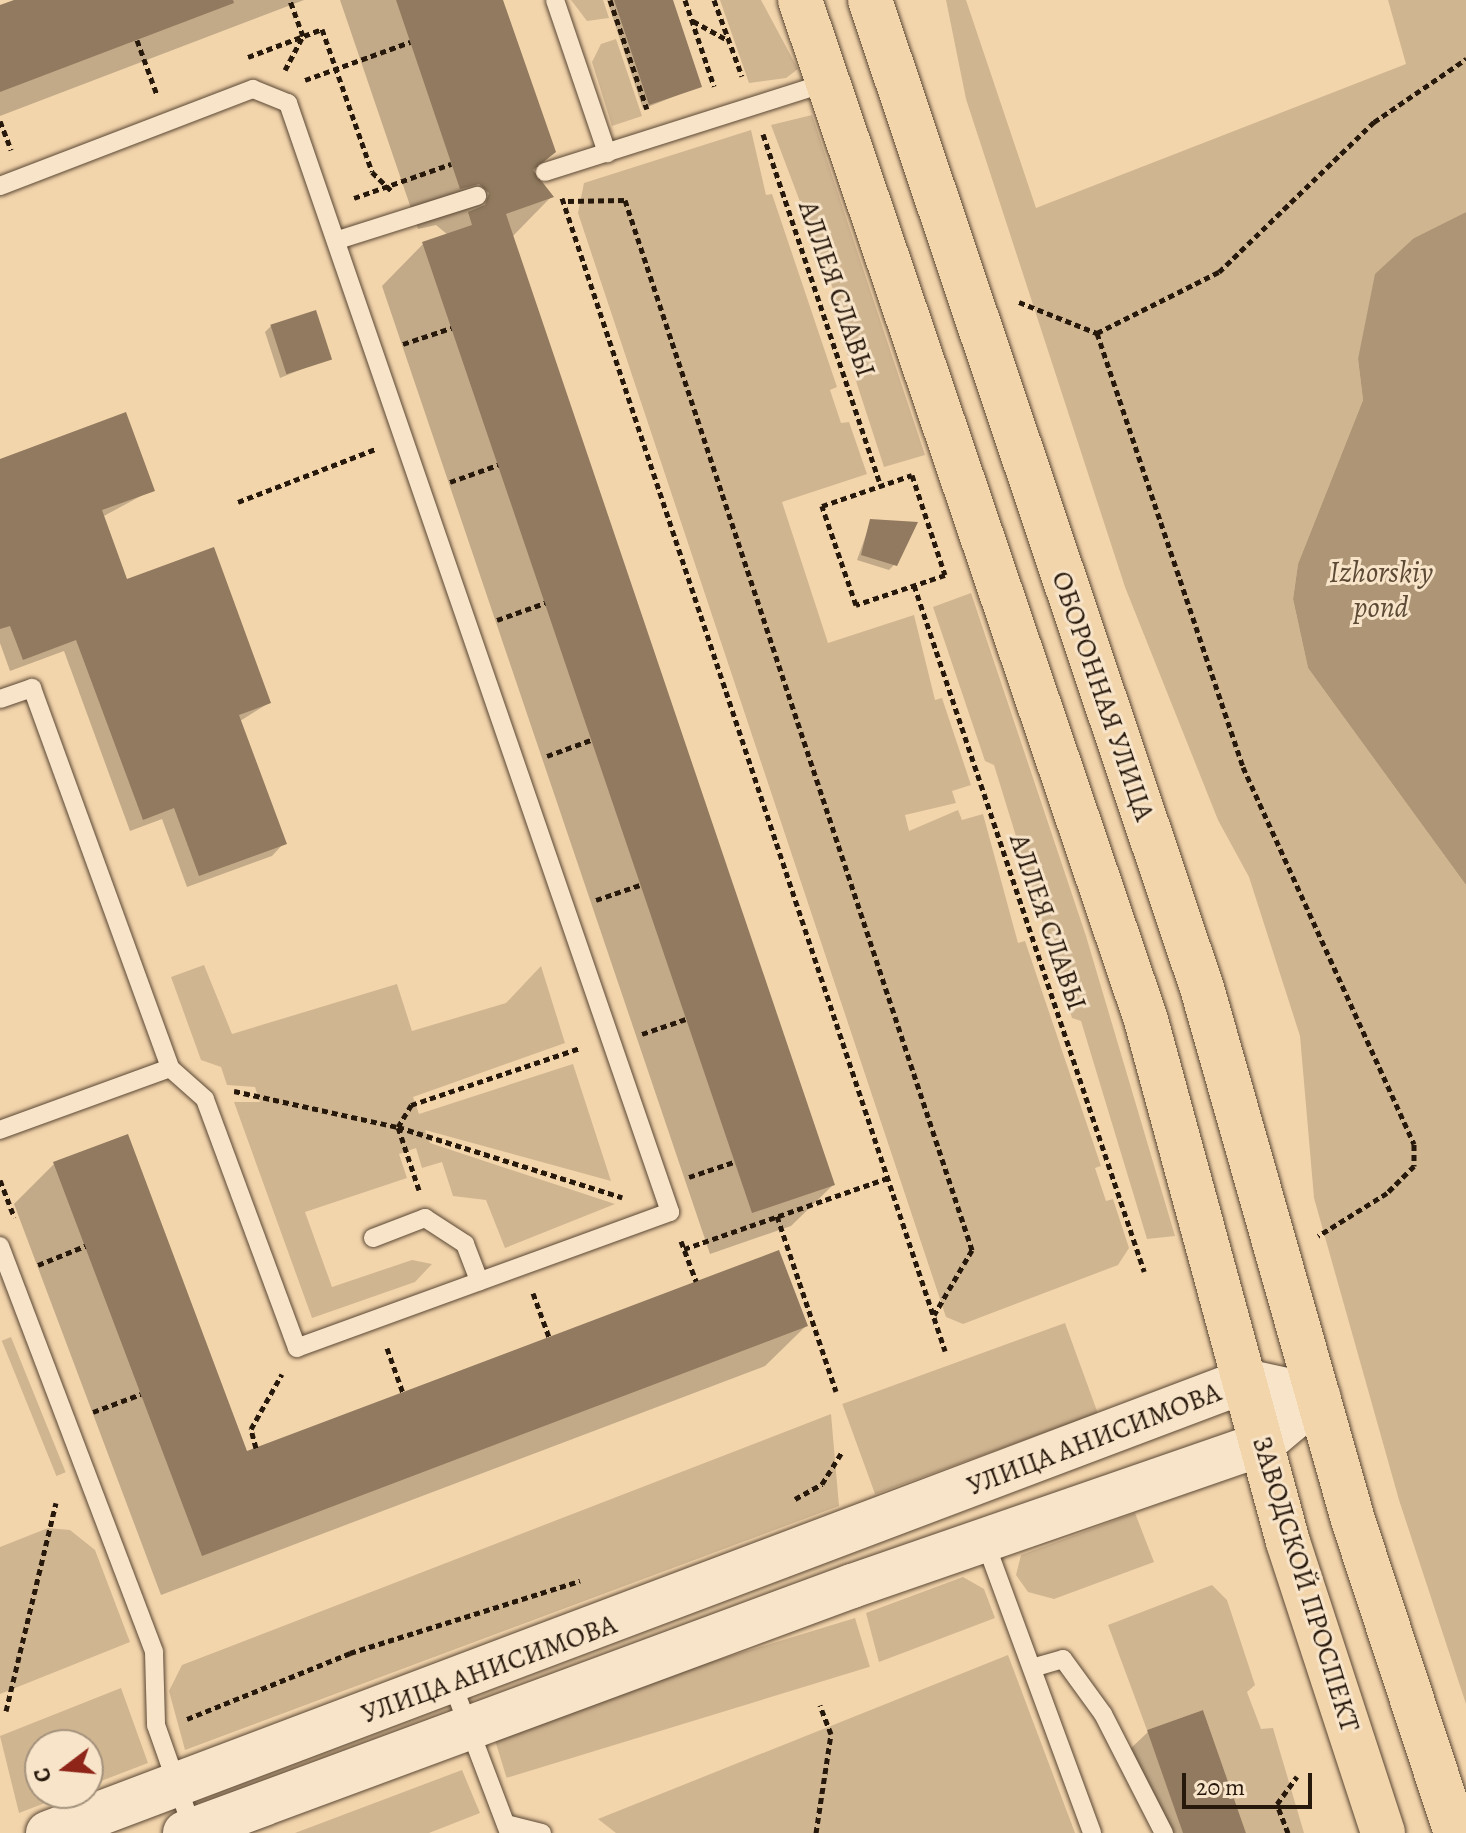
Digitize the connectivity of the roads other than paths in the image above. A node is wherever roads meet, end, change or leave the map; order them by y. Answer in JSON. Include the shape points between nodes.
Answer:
{"nodes":[{"id":1,"x":555,"y":0,"type":"edge"},
{"id":2,"x":800,"y":0,"type":"edge"},
{"id":3,"x":870,"y":0,"type":"edge"},
{"id":4,"x":828,"y":82,"type":"junction"},
{"id":5,"x":607,"y":153,"type":"junction"},
{"id":6,"x":549,"y":171,"type":"road end"},
{"id":7,"x":0,"y":186,"type":"edge"},
{"id":8,"x":477,"y":196,"type":"dead end"},
{"id":9,"x":338,"y":240,"type":"junction"},
{"id":10,"x":0,"y":699,"type":"edge"},
{"id":11,"x":170,"y":1068,"type":"junction"},
{"id":12,"x":0,"y":1130,"type":"edge"},
{"id":13,"x":373,"y":1238,"type":"dead end"},
{"id":14,"x":0,"y":1246,"type":"edge"},
{"id":15,"x":479,"y":1281,"type":"junction"},
{"id":16,"x":1245,"y":1381,"type":"junction"},
{"id":17,"x":1318,"y":1397,"type":"junction"},
{"id":18,"x":1262,"y":1444,"type":"junction"},
{"id":19,"x":984,"y":1539,"type":"junction"},
{"id":20,"x":1032,"y":1668,"type":"junction"},
{"id":21,"x":452,"y":1683,"type":"junction"},
{"id":22,"x":470,"y":1727,"type":"junction"},
{"id":23,"x":177,"y":1786,"type":"junction"},
{"id":24,"x":507,"y":1828,"type":"edge"},
{"id":25,"x":189,"y":1832,"type":"edge"},
{"id":26,"x":48,"y":1833,"type":"edge"},
{"id":27,"x":542,"y":1833,"type":"edge"},
{"id":28,"x":1092,"y":1833,"type":"edge"},
{"id":29,"x":1164,"y":1833,"type":"edge"},
{"id":30,"x":1383,"y":1833,"type":"edge"},
{"id":31,"x":1456,"y":1833,"type":"edge"}],
"edges":[{"from":1,"to":5,"type":"lane"},
{"from":2,"to":4,"type":"main road"},
{"from":3,"to":17,"type":"main road","name":"ОБОРОННАЯ УЛИЦА","via":[[1202,988]]},
{"from":4,"to":5,"type":"lane"},
{"from":4,"to":16,"type":"main road","via":[[1146,1020]]},
{"from":5,"to":6,"type":"lane"},
{"from":7,"to":9,"type":"lane","via":[[253,89],[273,92],[288,103]]},
{"from":8,"to":9,"type":"lane"},
{"from":9,"to":15,"type":"lane","via":[[672,1217]]},
{"from":10,"to":11,"type":"lane","via":[[32,688]]},
{"from":11,"to":12,"type":"lane"},
{"from":11,"to":15,"type":"lane","via":[[205,1099],[297,1357],[376,1318]]},
{"from":13,"to":15,"type":"lane","via":[[425,1218],[465,1244]]},
{"from":14,"to":23,"type":"lane","via":[[154,1652],[156,1725]]},
{"from":16,"to":17,"type":"main road","name":"УЛИЦА АНИСИМОВА"},
{"from":16,"to":18,"type":"main road","name":"ЗАВОДСКОЙ ПРОСПЕКТ"},
{"from":16,"to":21,"type":"main road","name":"УЛИЦА АНИСИМОВА"},
{"from":17,"to":18,"type":"main road","name":"УЛИЦА АНИСИМОВА"},
{"from":17,"to":31,"type":"main road"},
{"from":18,"to":19,"type":"main road","name":"УЛИЦА АНИСИМОВА"},
{"from":18,"to":30,"type":"main road","name":"ЗАВОДСКОЙ ПРОСПЕКТ"},
{"from":19,"to":20,"type":"lane"},
{"from":19,"to":22,"type":"main road","name":"УЛИЦА АНИСИМОВА"},
{"from":20,"to":28,"type":"lane"},
{"from":20,"to":29,"type":"lane","via":[[1063,1659],[1103,1714]]},
{"from":21,"to":22,"type":"lane"},
{"from":21,"to":23,"type":"main road","name":"УЛИЦА АНИСИМОВА"},
{"from":22,"to":24,"type":"lane"},
{"from":22,"to":25,"type":"main road","name":"УЛИЦА АНИСИМОВА"},
{"from":23,"to":25,"type":"lane"},
{"from":23,"to":26,"type":"main road","name":"УЛИЦА АНИСИМОВА"},
{"from":24,"to":27,"type":"lane"}]}
